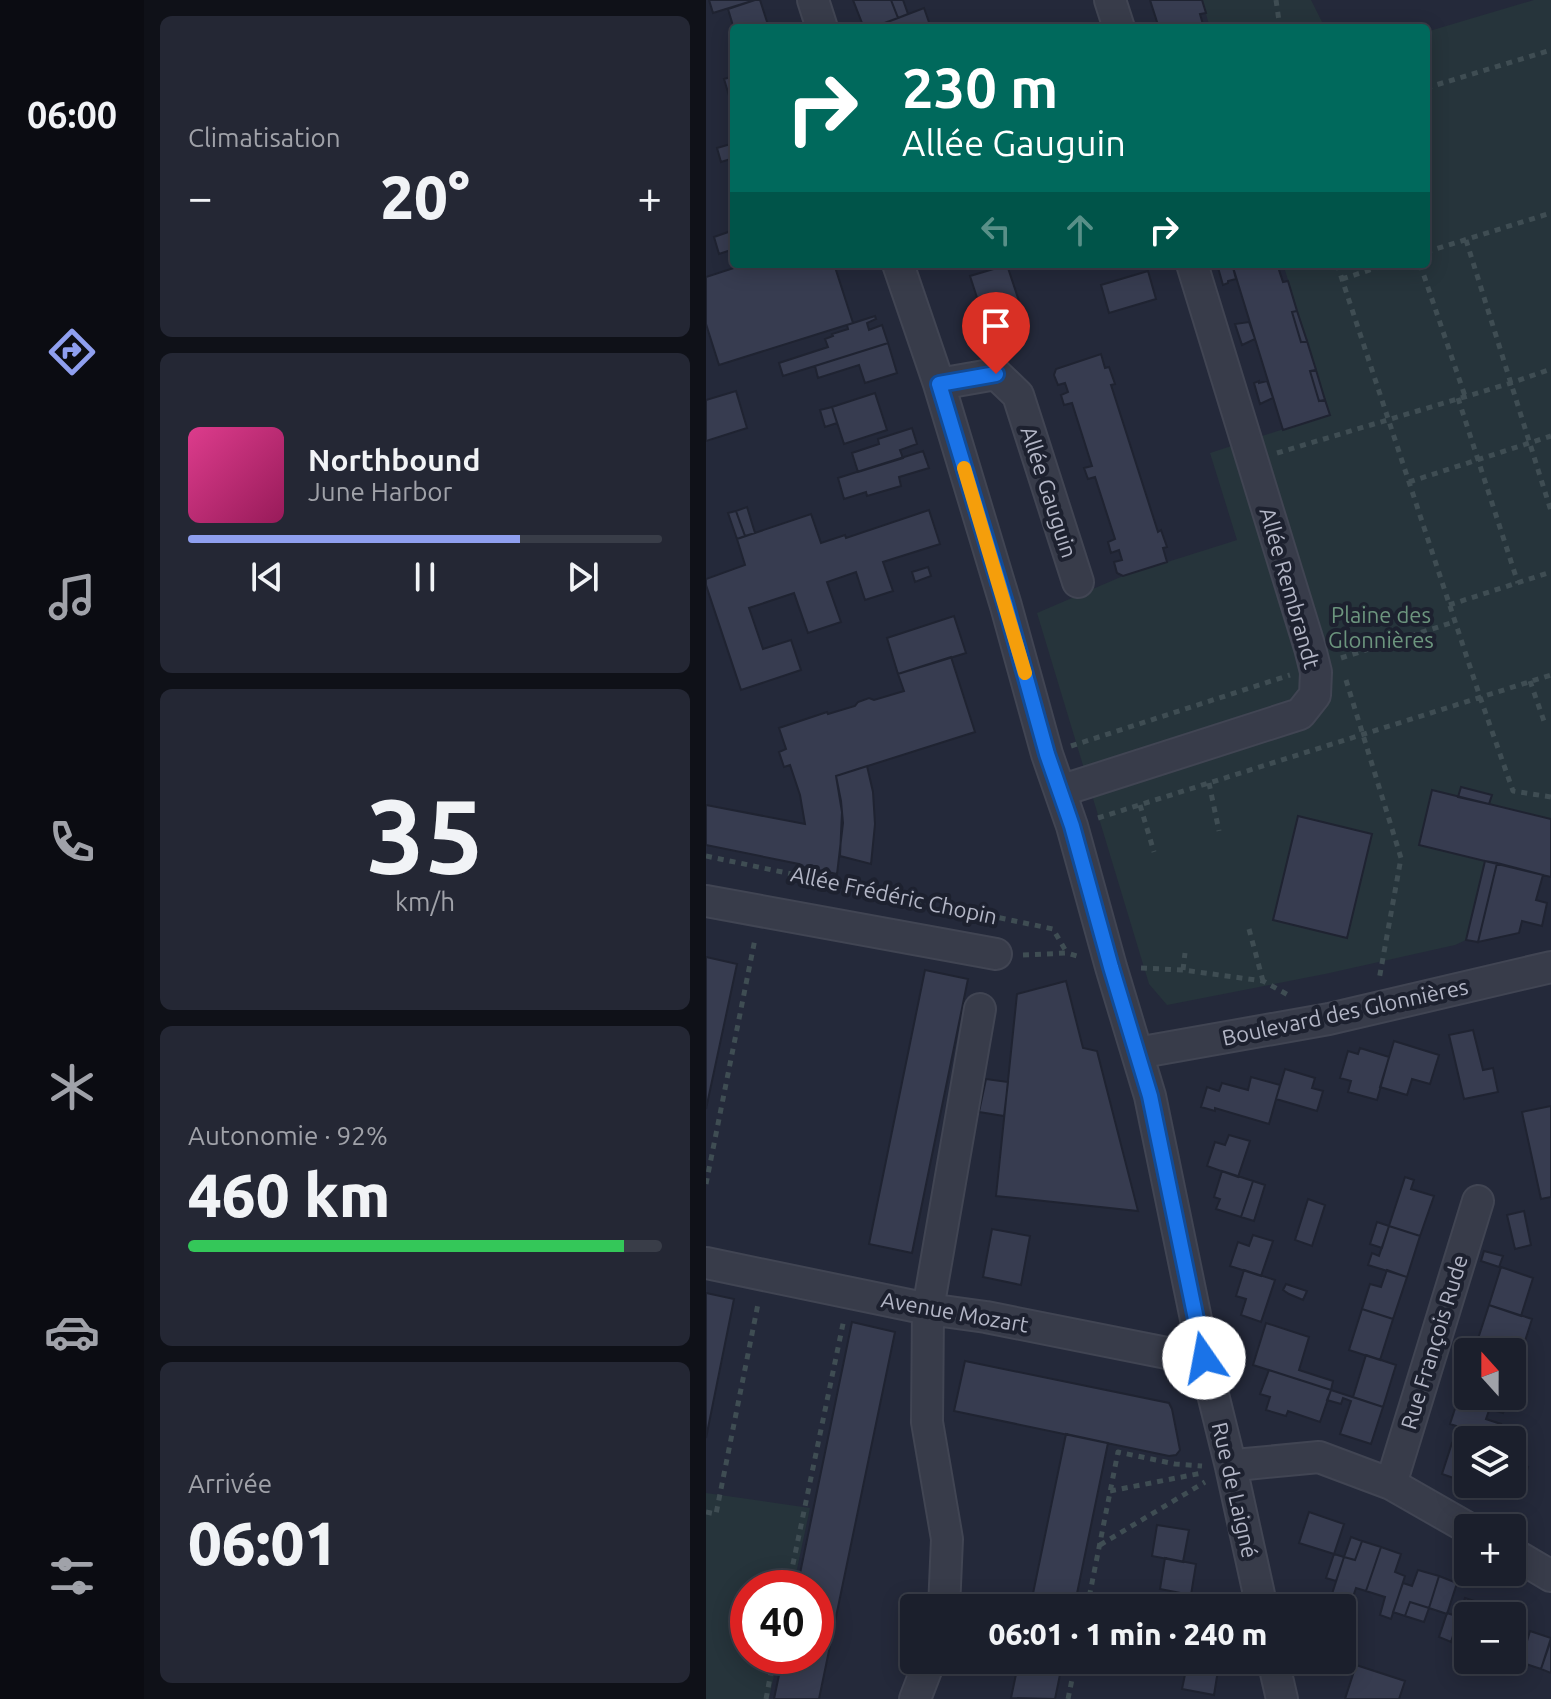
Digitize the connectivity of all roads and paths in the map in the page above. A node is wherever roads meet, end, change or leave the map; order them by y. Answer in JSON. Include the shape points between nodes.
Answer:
{"nodes":[{"id":1,"x":813,"y":0,"type":"edge"},
{"id":2,"x":1110,"y":0,"type":"edge"},
{"id":3,"x":1276,"y":0,"type":"edge"},
{"id":4,"x":821,"y":24,"type":"edge"},
{"id":5,"x":1118,"y":24,"type":"edge"},
{"id":6,"x":1279,"y":24,"type":"edge"},
{"id":7,"x":1551,"y":50,"type":"edge"},
{"id":8,"x":1430,"y":87,"type":"edge"},
{"id":9,"x":1551,"y":213,"type":"edge"},
{"id":10,"x":1466,"y":240,"type":"junction"},
{"id":11,"x":1430,"y":251,"type":"edge"},
{"id":12,"x":899,"y":268,"type":"edge"},
{"id":13,"x":1193,"y":268,"type":"edge"},
{"id":14,"x":1338,"y":268,"type":"edge"},
{"id":15,"x":1376,"y":268,"type":"edge"},
{"id":16,"x":1421,"y":268,"type":"edge"},
{"id":17,"x":1342,"y":279,"type":"junction"},
{"id":18,"x":1551,"y":369,"type":"edge"},
{"id":19,"x":1511,"y":383,"type":"junction"},
{"id":20,"x":939,"y":384,"type":"junction"},
{"id":21,"x":1461,"y":397,"type":"junction"},
{"id":22,"x":1389,"y":418,"type":"junction"},
{"id":23,"x":1551,"y":436,"type":"edge"},
{"id":24,"x":1530,"y":443,"type":"junction"},
{"id":25,"x":1478,"y":459,"type":"junction"},
{"id":26,"x":1253,"y":460,"type":"junction"},
{"id":27,"x":1409,"y":482,"type":"junction"},
{"id":28,"x":1551,"y":511,"type":"edge"},
{"id":29,"x":1551,"y":572,"type":"edge"},
{"id":30,"x":1078,"y":582,"type":"dead end"},
{"id":31,"x":1518,"y":583,"type":"junction"},
{"id":32,"x":1449,"y":605,"type":"junction"},
{"id":33,"x":1454,"y":622,"type":"junction"},
{"id":34,"x":1327,"y":663,"type":"junction"},
{"id":35,"x":1551,"y":675,"type":"edge"},
{"id":36,"x":1530,"y":681,"type":"junction"},
{"id":37,"x":1480,"y":697,"type":"junction"},
{"id":38,"x":1545,"y":724,"type":"dead end"},
{"id":39,"x":1363,"y":734,"type":"junction"},
{"id":40,"x":1047,"y":754,"type":"junction"},
{"id":41,"x":1209,"y":783,"type":"junction"},
{"id":42,"x":1060,"y":791,"type":"junction"},
{"id":43,"x":1551,"y":797,"type":"edge"},
{"id":44,"x":1140,"y":805,"type":"junction"},
{"id":45,"x":1072,"y":826,"type":"junction"},
{"id":46,"x":1219,"y":831,"type":"dead end"},
{"id":47,"x":1154,"y":852,"type":"dead end"},
{"id":48,"x":706,"y":857,"type":"edge"},
{"id":49,"x":706,"y":901,"type":"edge"},
{"id":50,"x":761,"y":910,"type":"junction"},
{"id":51,"x":1249,"y":929,"type":"dead end"},
{"id":52,"x":1067,"y":953,"type":"dead end"},
{"id":53,"x":1185,"y":953,"type":"dead end"},
{"id":54,"x":996,"y":954,"type":"dead end"},
{"id":55,"x":1111,"y":967,"type":"junction"},
{"id":56,"x":1551,"y":967,"type":"edge"},
{"id":57,"x":1183,"y":970,"type":"junction"},
{"id":58,"x":1263,"y":981,"type":"junction"},
{"id":59,"x":980,"y":1009,"type":"dead end"},
{"id":60,"x":1374,"y":1009,"type":"junction"},
{"id":61,"x":1329,"y":1019,"type":"junction"},
{"id":62,"x":1137,"y":1053,"type":"junction"},
{"id":63,"x":706,"y":1184,"type":"edge"},
{"id":64,"x":1478,"y":1201,"type":"dead end"},
{"id":65,"x":706,"y":1263,"type":"edge"},
{"id":66,"x":764,"y":1275,"type":"junction"},
{"id":67,"x":849,"y":1293,"type":"junction"},
{"id":68,"x":928,"y":1309,"type":"junction"},
{"id":69,"x":1204,"y":1358,"type":"junction"},
{"id":70,"x":1231,"y":1467,"type":"junction"},
{"id":71,"x":1391,"y":1484,"type":"junction"},
{"id":72,"x":1110,"y":1491,"type":"junction"},
{"id":73,"x":706,"y":1512,"type":"edge"},
{"id":74,"x":1454,"y":1520,"type":"edge"},
{"id":75,"x":1099,"y":1545,"type":"junction"},
{"id":76,"x":1526,"y":1561,"type":"edge"},
{"id":77,"x":792,"y":1570,"type":"edge"},
{"id":78,"x":1551,"y":1576,"type":"edge"},
{"id":79,"x":945,"y":1594,"type":"edge"},
{"id":80,"x":1090,"y":1594,"type":"edge"},
{"id":81,"x":1259,"y":1594,"type":"edge"},
{"id":82,"x":771,"y":1674,"type":"edge"},
{"id":83,"x":925,"y":1674,"type":"edge"},
{"id":84,"x":1073,"y":1674,"type":"edge"},
{"id":85,"x":1276,"y":1674,"type":"edge"},
{"id":86,"x":766,"y":1699,"type":"edge"},
{"id":87,"x":915,"y":1699,"type":"edge"},
{"id":88,"x":1068,"y":1699,"type":"edge"},
{"id":89,"x":1282,"y":1699,"type":"edge"}],
"edges":[{"from":1,"to":4,"type":"street"},
{"from":2,"to":5,"type":"street"},
{"from":3,"to":6,"type":"path"},
{"from":7,"to":8,"type":"path"},
{"from":9,"to":10,"type":"path"},
{"from":10,"to":11,"type":"path"},
{"from":10,"to":19,"type":"path"},
{"from":12,"to":20,"type":"street","name":"Rue de Laigné"},
{"from":13,"to":26,"type":"street","name":"Allée Rembrandt"},
{"from":14,"to":17,"type":"path"},
{"from":15,"to":17,"type":"path"},
{"from":16,"to":21,"type":"path"},
{"from":17,"to":22,"type":"path"},
{"from":18,"to":19,"type":"path"},
{"from":19,"to":21,"type":"path"},
{"from":19,"to":24,"type":"path"},
{"from":20,"to":30,"type":"street","name":"Allée Gauguin","via":[[996,374],[1018,395]]},
{"from":20,"to":40,"type":"street","name":"Rue de Laigné"},
{"from":21,"to":22,"type":"path"},
{"from":21,"to":25,"type":"path"},
{"from":22,"to":26,"type":"path"},
{"from":22,"to":27,"type":"path"},
{"from":23,"to":24,"type":"path"},
{"from":24,"to":25,"type":"path"},
{"from":24,"to":28,"type":"path"},
{"from":25,"to":27,"type":"path"},
{"from":25,"to":31,"type":"path"},
{"from":26,"to":34,"type":"street","name":"Allée Rembrandt"},
{"from":27,"to":32,"type":"path"},
{"from":29,"to":31,"type":"path"},
{"from":31,"to":32,"type":"path"},
{"from":32,"to":33,"type":"path"},
{"from":33,"to":34,"type":"path"},
{"from":33,"to":37,"type":"path"},
{"from":34,"to":39,"type":"path"},
{"from":34,"to":40,"type":"path"},
{"from":34,"to":42,"type":"street","name":"Allée Rembrandt","via":[[1315,695],[1300,714]]},
{"from":35,"to":36,"type":"path"},
{"from":36,"to":37,"type":"path"},
{"from":36,"to":38,"type":"path"},
{"from":37,"to":39,"type":"path"},
{"from":37,"to":43,"type":"path","via":[[1513,791]]},
{"from":39,"to":41,"type":"path"},
{"from":39,"to":60,"type":"path","via":[[1401,858]]},
{"from":40,"to":42,"type":"street","name":"Rue de Laigné"},
{"from":41,"to":44,"type":"path"},
{"from":41,"to":46,"type":"path"},
{"from":42,"to":45,"type":"street","name":"Rue de Laigné"},
{"from":44,"to":45,"type":"path"},
{"from":44,"to":47,"type":"path"},
{"from":45,"to":55,"type":"street","name":"Rue de Laigné"},
{"from":48,"to":52,"type":"path","name":"Allée Frédéric Chopin","via":[[1053,929]]},
{"from":49,"to":50,"type":"street","name":"Allée Frédéric Chopin"},
{"from":50,"to":54,"type":"street","name":"Allée Frédéric Chopin"},
{"from":50,"to":63,"type":"path"},
{"from":51,"to":58,"type":"path"},
{"from":53,"to":57,"type":"path"},
{"from":55,"to":57,"type":"path"},
{"from":55,"to":62,"type":"street","name":"Rue de Laigné"},
{"from":56,"to":60,"type":"street","name":"Boulevard des Glonnières"},
{"from":57,"to":58,"type":"path"},
{"from":58,"to":61,"type":"path"},
{"from":59,"to":68,"type":"street"},
{"from":60,"to":61,"type":"street","name":"Boulevard des Glonnières"},
{"from":61,"to":62,"type":"street","name":"Boulevard des Glonnières"},
{"from":62,"to":69,"type":"street","name":"Rue de Laigné"},
{"from":64,"to":71,"type":"street","name":"Rue François Rude"},
{"from":65,"to":66,"type":"street","name":"Avenue Mozart"},
{"from":66,"to":67,"type":"street","name":"Avenue Mozart"},
{"from":66,"to":73,"type":"path","via":[[716,1514]]},
{"from":67,"to":68,"type":"street","name":"Avenue Mozart"},
{"from":67,"to":77,"type":"path"},
{"from":68,"to":69,"type":"street","name":"Avenue Mozart"},
{"from":68,"to":79,"type":"street","via":[[927,1422],[947,1539]]},
{"from":69,"to":70,"type":"street","name":"Rue de Laigné"},
{"from":70,"to":71,"type":"street","via":[[1319,1457]]},
{"from":70,"to":72,"type":"path"},
{"from":70,"to":72,"type":"path","via":[[1175,1464],[1118,1452]]},
{"from":70,"to":75,"type":"path"},
{"from":70,"to":81,"type":"street","name":"Rue de Laigné"},
{"from":71,"to":74,"type":"street"},
{"from":72,"to":75,"type":"path"},
{"from":75,"to":80,"type":"path"},
{"from":76,"to":78,"type":"street"},
{"from":82,"to":86,"type":"path"},
{"from":83,"to":87,"type":"street"},
{"from":84,"to":88,"type":"path"},
{"from":85,"to":89,"type":"street"}]}
